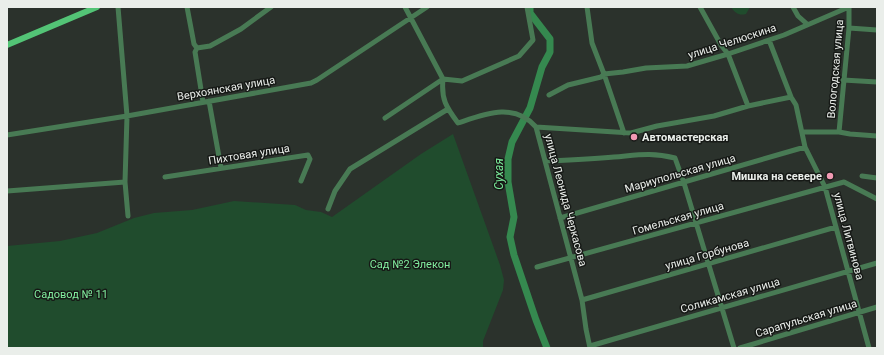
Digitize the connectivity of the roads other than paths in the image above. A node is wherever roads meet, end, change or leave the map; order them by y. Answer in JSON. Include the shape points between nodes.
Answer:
{"nodes":[{"id":1,"x":97,"y":7,"type":"edge"},
{"id":2,"x":118,"y":7,"type":"edge"},
{"id":3,"x":187,"y":7,"type":"edge"},
{"id":4,"x":271,"y":7,"type":"edge"},
{"id":5,"x":405,"y":7,"type":"edge"},
{"id":6,"x":427,"y":7,"type":"edge"},
{"id":7,"x":527,"y":7,"type":"edge"},
{"id":8,"x":587,"y":7,"type":"edge"},
{"id":9,"x":700,"y":7,"type":"edge"},
{"id":10,"x":793,"y":7,"type":"edge"},
{"id":11,"x":849,"y":7,"type":"edge"},
{"id":12,"x":410,"y":19,"type":"junction"},
{"id":13,"x":807,"y":24,"type":"junction"},
{"id":14,"x":849,"y":28,"type":"junction"},
{"id":15,"x":877,"y":30,"type":"edge"},
{"id":16,"x":769,"y":40,"type":"junction"},
{"id":17,"x":7,"y":45,"type":"edge"},
{"id":18,"x":197,"y":48,"type":"junction"},
{"id":19,"x":728,"y":54,"type":"junction"},
{"id":20,"x":604,"y":74,"type":"junction"},
{"id":21,"x":443,"y":79,"type":"junction"},
{"id":22,"x":843,"y":80,"type":"junction"},
{"id":23,"x":877,"y":82,"type":"edge"},
{"id":24,"x":549,"y":94,"type":"dead end"},
{"id":25,"x":791,"y":97,"type":"junction"},
{"id":26,"x":210,"y":101,"type":"junction"},
{"id":27,"x":203,"y":102,"type":"junction"},
{"id":28,"x":748,"y":106,"type":"junction"},
{"id":29,"x":448,"y":109,"type":"junction"},
{"id":30,"x":127,"y":116,"type":"junction"},
{"id":31,"x":385,"y":118,"type":"dead end"},
{"id":32,"x":536,"y":127,"type":"junction"},
{"id":33,"x":802,"y":132,"type":"junction"},
{"id":34,"x":839,"y":132,"type":"junction"},
{"id":35,"x":624,"y":133,"type":"junction"},
{"id":36,"x":7,"y":135,"type":"edge"},
{"id":37,"x":877,"y":136,"type":"edge"},
{"id":38,"x":805,"y":147,"type":"junction"},
{"id":39,"x":546,"y":161,"type":"junction"},
{"id":40,"x":221,"y":168,"type":"junction"},
{"id":41,"x":862,"y":176,"type":"dead end"},
{"id":42,"x":165,"y":177,"type":"dead end"},
{"id":43,"x":877,"y":178,"type":"edge"},
{"id":44,"x":301,"y":181,"type":"dead end"},
{"id":45,"x":125,"y":182,"type":"junction"},
{"id":46,"x":684,"y":182,"type":"junction"},
{"id":47,"x":825,"y":187,"type":"junction"},
{"id":48,"x":7,"y":191,"type":"edge"},
{"id":49,"x":877,"y":199,"type":"edge"},
{"id":50,"x":328,"y":209,"type":"dead end"},
{"id":51,"x":128,"y":216,"type":"dead end"},
{"id":52,"x":560,"y":218,"type":"junction"},
{"id":53,"x":697,"y":223,"type":"junction"},
{"id":54,"x":836,"y":227,"type":"junction"},
{"id":55,"x":570,"y":259,"type":"junction"},
{"id":56,"x":709,"y":264,"type":"junction"},
{"id":57,"x":877,"y":264,"type":"edge"},
{"id":58,"x":537,"y":268,"type":"dead end"},
{"id":59,"x":848,"y":271,"type":"junction"},
{"id":60,"x":582,"y":300,"type":"junction"},
{"id":61,"x":877,"y":307,"type":"edge"},
{"id":62,"x":722,"y":308,"type":"junction"},
{"id":63,"x":859,"y":312,"type":"junction"},
{"id":64,"x":590,"y":347,"type":"edge"},
{"id":65,"x":734,"y":348,"type":"edge"},
{"id":66,"x":740,"y":348,"type":"edge"},
{"id":67,"x":869,"y":348,"type":"edge"}],
"edges":[{"from":1,"to":17,"type":"main road"},
{"from":2,"to":30,"type":"street"},
{"from":3,"to":18,"type":"street"},
{"from":4,"to":18,"type":"street","via":[[241,29],[210,46]]},
{"from":5,"to":12,"type":"street","name":"улица Леонида Черкасова"},
{"from":6,"to":12,"type":"street","name":"Верхоянская улица"},
{"from":7,"to":21,"type":"street","via":[[533,40],[519,56],[462,81]]},
{"from":8,"to":20,"type":"street","via":[[592,43]]},
{"from":9,"to":19,"type":"street"},
{"from":10,"to":13,"type":"street"},
{"from":11,"to":13,"type":"street","name":"улица Челюскина"},
{"from":11,"to":14,"type":"street","name":"Вологодская улица"},
{"from":12,"to":21,"type":"street","name":"улица Леонида Черкасова"},
{"from":12,"to":26,"type":"street","name":"Верхоянская улица","via":[[311,83]]},
{"from":13,"to":16,"type":"street","name":"улица Челюскина"},
{"from":14,"to":15,"type":"street"},
{"from":14,"to":22,"type":"street","name":"Вологодская улица"},
{"from":16,"to":19,"type":"street","name":"улица Челюскина"},
{"from":16,"to":25,"type":"street","name":"улица Литвинова"},
{"from":18,"to":27,"type":"street","via":[[195,52]]},
{"from":19,"to":20,"type":"street","name":"улица Челюскина","via":[[687,66]]},
{"from":19,"to":28,"type":"street"},
{"from":20,"to":24,"type":"street","name":"улица Челюскина"},
{"from":20,"to":35,"type":"street"},
{"from":21,"to":29,"type":"street","name":"улица Леонида Черкасова","via":[[442,91]]},
{"from":21,"to":31,"type":"street"},
{"from":22,"to":23,"type":"street"},
{"from":22,"to":34,"type":"street","name":"Вологодская улица"},
{"from":25,"to":28,"type":"street"},
{"from":25,"to":33,"type":"street","name":"улица Литвинова","via":[[796,105]]},
{"from":26,"to":27,"type":"street","name":"Верхоянская улица"},
{"from":26,"to":40,"type":"street"},
{"from":27,"to":30,"type":"street","name":"Верхоянская улица"},
{"from":28,"to":35,"type":"street","via":[[714,116]]},
{"from":29,"to":32,"type":"street","name":"улица Леонида Черкасова","via":[[458,123],[494,112],[507,112],[522,115]]},
{"from":29,"to":50,"type":"street","via":[[350,169],[335,191]]},
{"from":30,"to":36,"type":"street","name":"Верхоянская улица"},
{"from":30,"to":45,"type":"street"},
{"from":32,"to":35,"type":"street"},
{"from":32,"to":39,"type":"street","name":"улица Леонида Черкасова"},
{"from":33,"to":34,"type":"street"},
{"from":33,"to":38,"type":"street","name":"улица Литвинова"},
{"from":34,"to":37,"type":"street"},
{"from":38,"to":46,"type":"street","name":"Мариупольская улица"},
{"from":38,"to":47,"type":"street","name":"улица Литвинова"},
{"from":39,"to":46,"type":"street","via":[[660,154],[675,158]]},
{"from":39,"to":52,"type":"street","name":"улица Леонида Черкасова"},
{"from":40,"to":42,"type":"street","name":"Пихтовая улица"},
{"from":40,"to":44,"type":"street","name":"Пихтовая улица","via":[[308,155],[310,159]]},
{"from":41,"to":43,"type":"street"},
{"from":45,"to":48,"type":"street"},
{"from":45,"to":51,"type":"street"},
{"from":46,"to":52,"type":"street","name":"Мариупольская улица"},
{"from":46,"to":53,"type":"street"},
{"from":47,"to":49,"type":"street","name":"Гомельская улица","via":[[844,182]]},
{"from":47,"to":53,"type":"street","name":"Гомельская улица"},
{"from":47,"to":54,"type":"street","name":"улица Литвинова"},
{"from":52,"to":55,"type":"street","name":"улица Леонида Черкасова"},
{"from":53,"to":55,"type":"street","name":"Гомельская улица"},
{"from":53,"to":56,"type":"street"},
{"from":54,"to":56,"type":"street","name":"улица Горбунова"},
{"from":54,"to":59,"type":"street","name":"улица Литвинова"},
{"from":55,"to":58,"type":"street","name":"Гомельская улица"},
{"from":55,"to":60,"type":"street","name":"улица Леонида Черкасова"},
{"from":56,"to":60,"type":"street","name":"улица Горбунова"},
{"from":56,"to":62,"type":"street"},
{"from":57,"to":59,"type":"street","name":"Соликамская улица"},
{"from":59,"to":62,"type":"street","name":"Соликамская улица"},
{"from":59,"to":63,"type":"street","name":"улица Литвинова"},
{"from":60,"to":64,"type":"street","name":"улица Леонида Черкасова"},
{"from":61,"to":63,"type":"street","name":"Сарапульская улица"},
{"from":62,"to":64,"type":"street","name":"Соликамская улица"},
{"from":62,"to":65,"type":"street"},
{"from":63,"to":66,"type":"street","name":"Сарапульская улица"},
{"from":63,"to":67,"type":"street","name":"улица Литвинова"}]}
